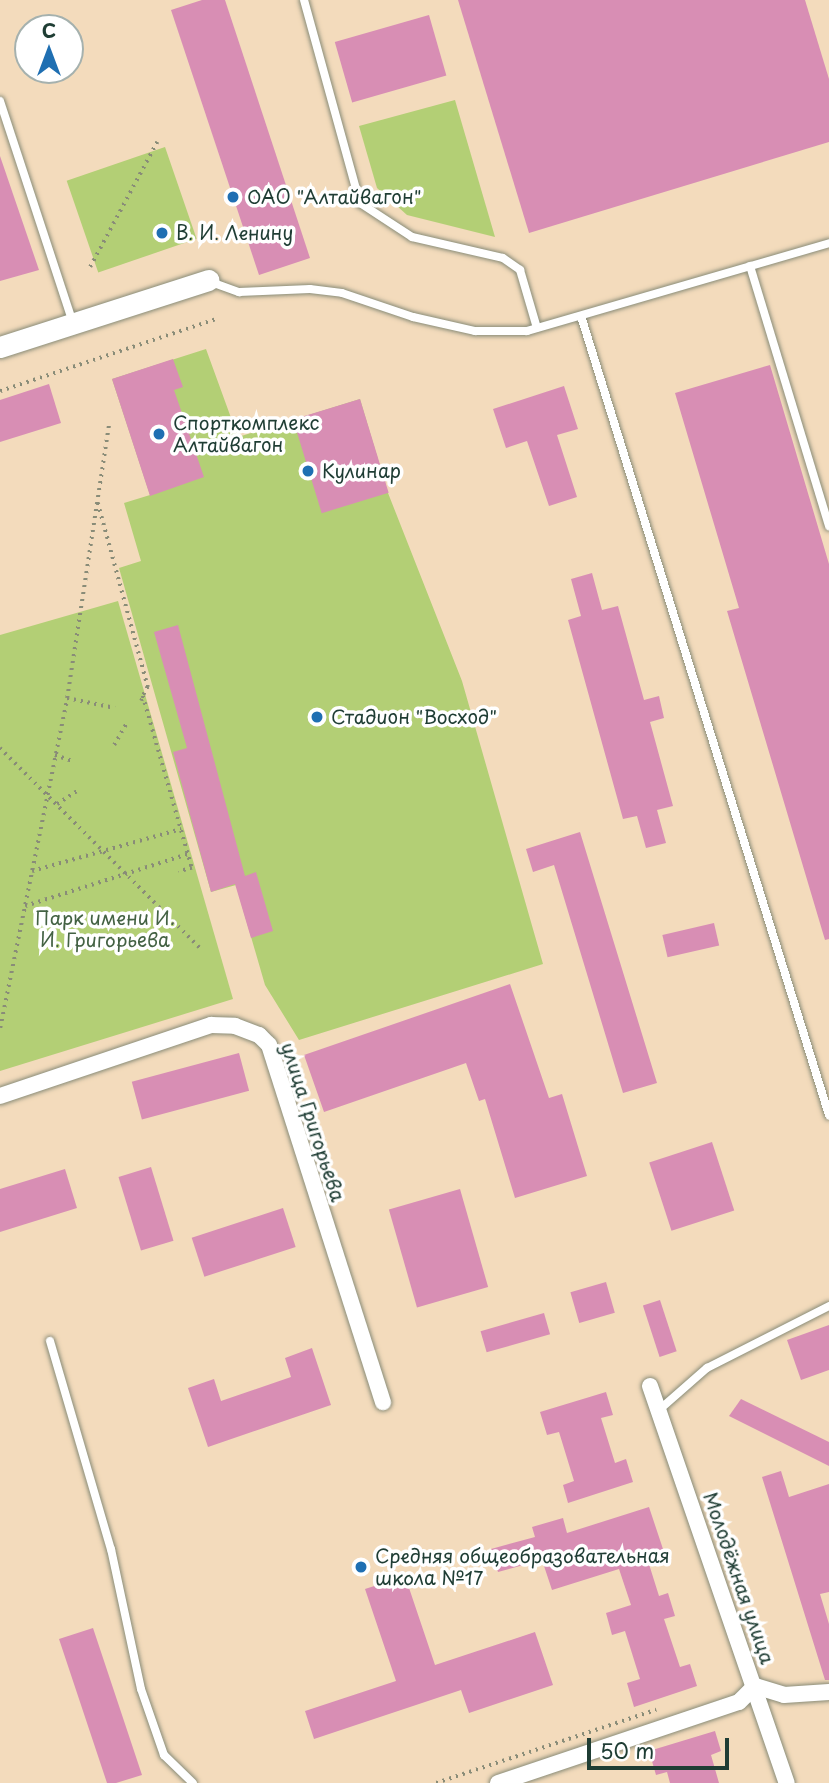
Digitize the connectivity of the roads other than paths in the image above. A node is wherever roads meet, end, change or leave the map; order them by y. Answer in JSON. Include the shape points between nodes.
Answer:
{"nodes":[{"id":1,"x":304,"y":0,"type":"edge"},
{"id":2,"x":0,"y":101,"type":"edge"},
{"id":3,"x":829,"y":243,"type":"edge"},
{"id":4,"x":750,"y":266,"type":"junction"},
{"id":5,"x":209,"y":280,"type":"joint"},
{"id":6,"x":581,"y":316,"type":"junction"},
{"id":7,"x":73,"y":323,"type":"junction"},
{"id":8,"x":537,"y":328,"type":"junction"},
{"id":9,"x":0,"y":347,"type":"edge"},
{"id":10,"x":829,"y":526,"type":"edge"},
{"id":11,"x":0,"y":1096,"type":"edge"},
{"id":12,"x":829,"y":1115,"type":"edge"},
{"id":13,"x":829,"y":1306,"type":"edge"},
{"id":14,"x":50,"y":1341,"type":"dead end"},
{"id":15,"x":650,"y":1386,"type":"dead end"},
{"id":16,"x":383,"y":1402,"type":"dead end"},
{"id":17,"x":659,"y":1410,"type":"junction"},
{"id":18,"x":755,"y":1686,"type":"junction"},
{"id":19,"x":829,"y":1692,"type":"edge"},
{"id":20,"x":193,"y":1783,"type":"edge"},
{"id":21,"x":498,"y":1783,"type":"edge"},
{"id":22,"x":787,"y":1783,"type":"edge"}],
"edges":[{"from":1,"to":8,"type":"lane","via":[[360,203],[412,237],[512,264],[520,270]]},
{"from":2,"to":7,"type":"lane"},
{"from":3,"to":4,"type":"lane"},
{"from":4,"to":6,"type":"lane"},
{"from":4,"to":10,"type":"lane"},
{"from":5,"to":7,"type":"street"},
{"from":5,"to":8,"type":"lane","via":[[218,288],[239,292],[310,289],[342,293],[413,317],[475,331]]},
{"from":6,"to":8,"type":"lane"},
{"from":6,"to":12,"type":"lane"},
{"from":7,"to":9,"type":"street"},
{"from":11,"to":16,"type":"street","name":"улица Григорьева","via":[[211,1025],[235,1026],[258,1035],[269,1045]]},
{"from":13,"to":17,"type":"lane","via":[[707,1368]]},
{"from":14,"to":20,"type":"lane","via":[[111,1549],[141,1689],[164,1755]]},
{"from":15,"to":17,"type":"street","name":"Молодёжная улица"},
{"from":17,"to":18,"type":"street","name":"Молодёжная улица"},
{"from":18,"to":19,"type":"street","via":[[784,1695]]},
{"from":18,"to":21,"type":"street","via":[[739,1702]]},
{"from":18,"to":22,"type":"street","name":"Молодёжная улица"}]}
